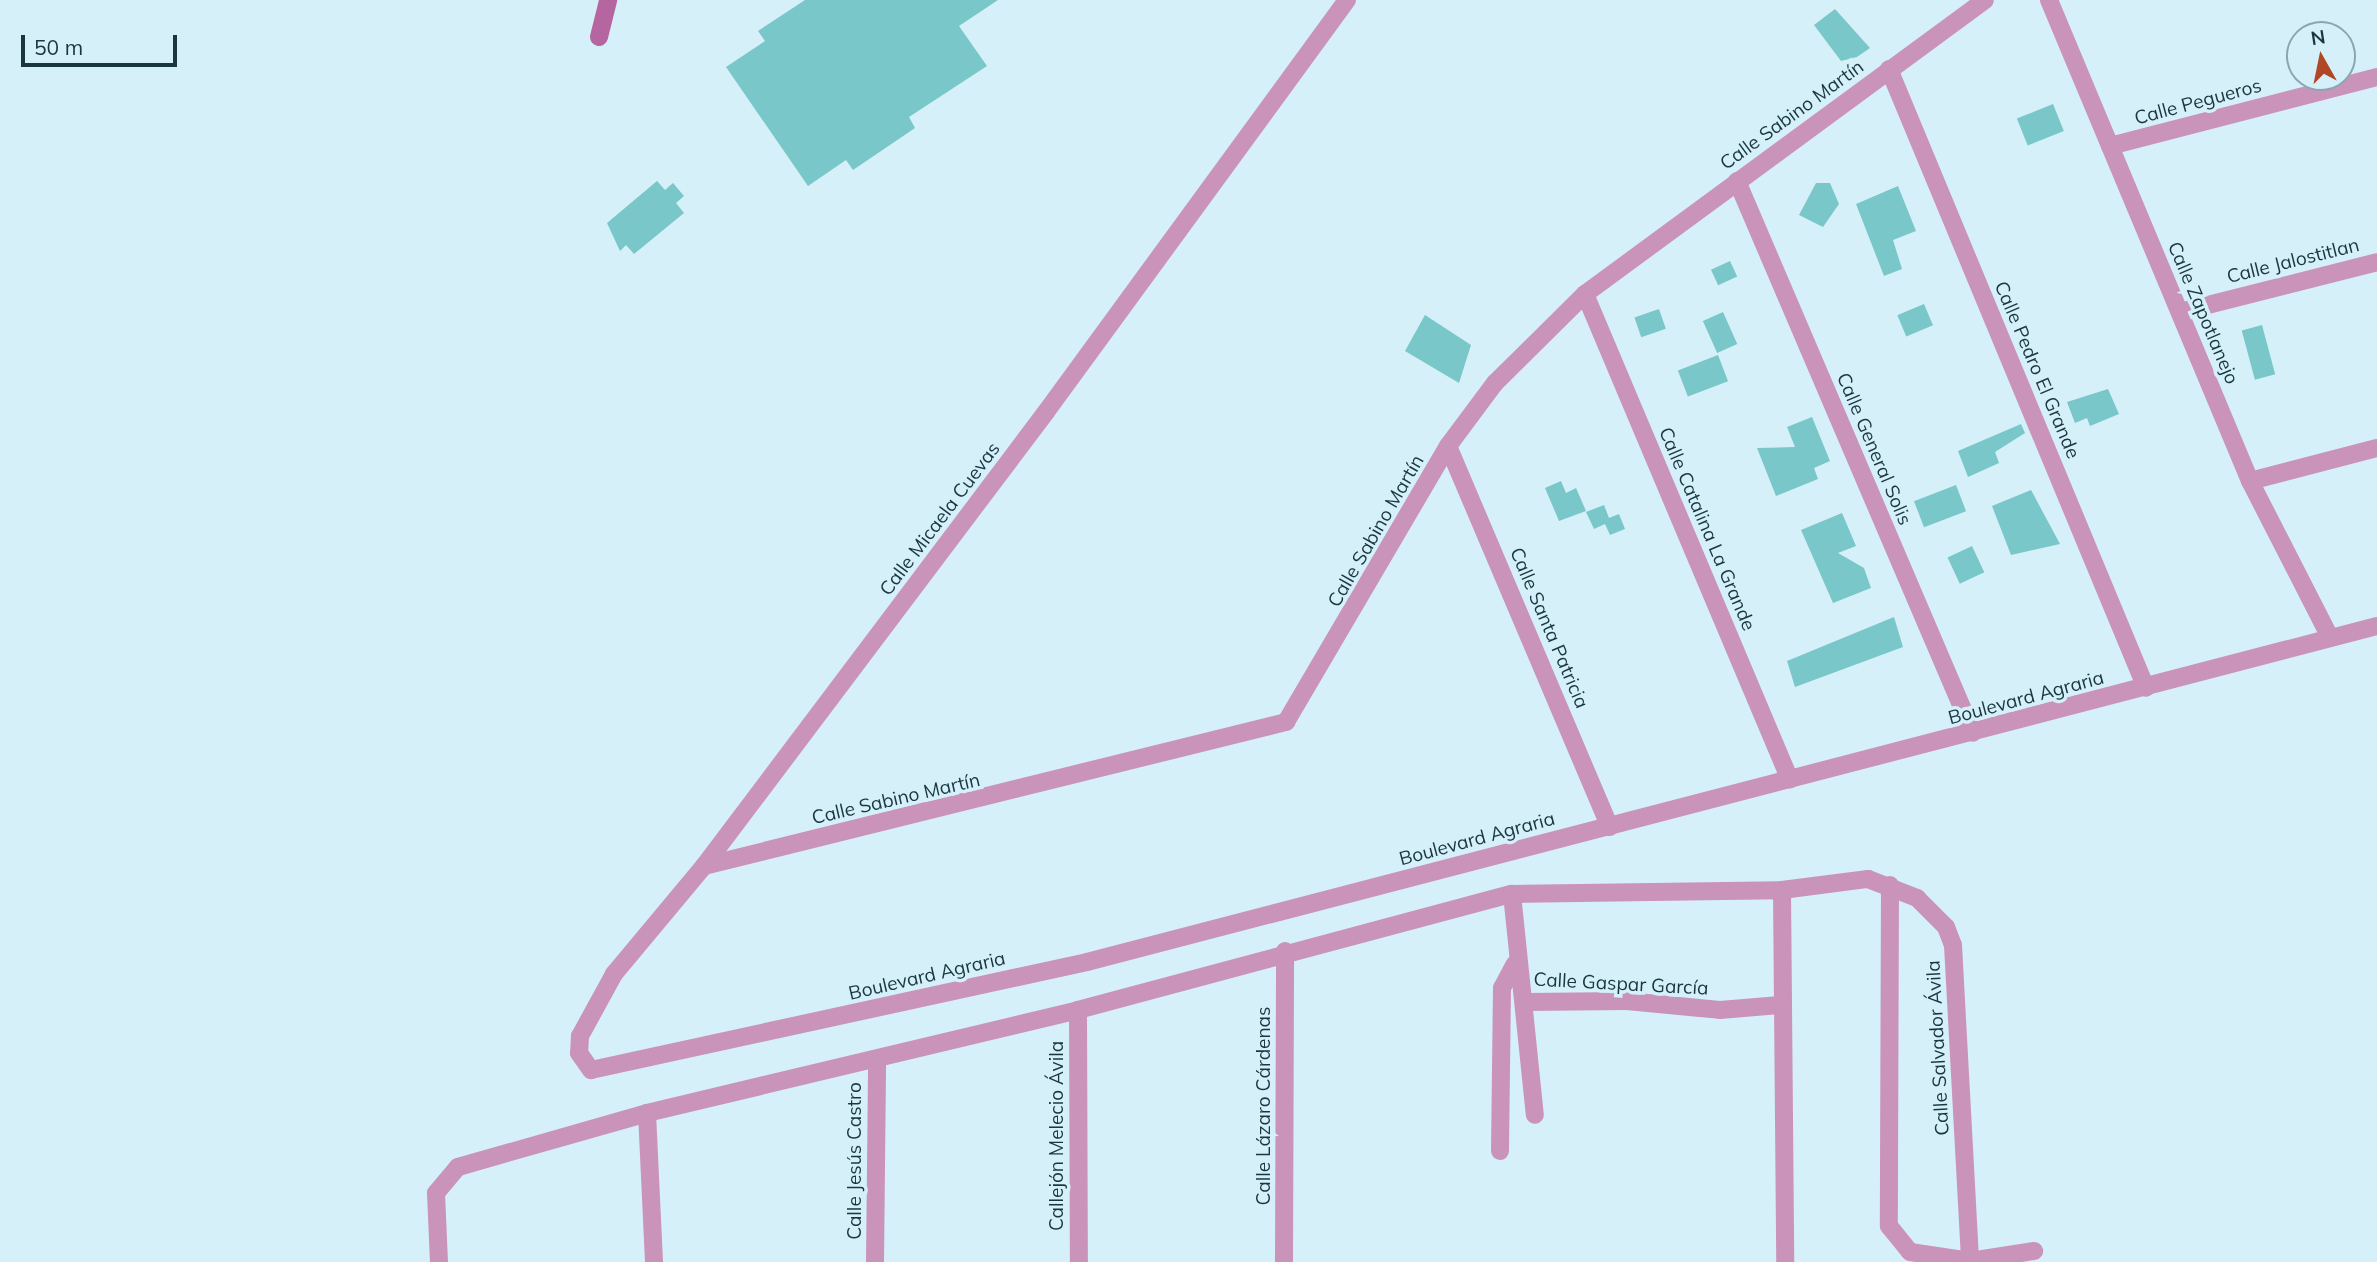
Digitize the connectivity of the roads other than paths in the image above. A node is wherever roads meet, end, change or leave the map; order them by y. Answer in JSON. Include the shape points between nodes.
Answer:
{"nodes":[{"id":1,"x":608,"y":0,"type":"edge"},
{"id":2,"x":1347,"y":0,"type":"edge"},
{"id":3,"x":1985,"y":0,"type":"edge"},
{"id":4,"x":2049,"y":0,"type":"edge"},
{"id":5,"x":599,"y":37,"type":"dead end"},
{"id":6,"x":1889,"y":69,"type":"junction"},
{"id":7,"x":2377,"y":77,"type":"edge"},
{"id":8,"x":2110,"y":146,"type":"junction"},
{"id":9,"x":1737,"y":181,"type":"junction"},
{"id":10,"x":2377,"y":262,"type":"edge"},
{"id":11,"x":1585,"y":294,"type":"junction"},
{"id":12,"x":2180,"y":312,"type":"junction"},
{"id":13,"x":1448,"y":446,"type":"junction"},
{"id":14,"x":2377,"y":448,"type":"edge"},
{"id":15,"x":2250,"y":481,"type":"junction"},
{"id":16,"x":2377,"y":626,"type":"edge"},
{"id":17,"x":2330,"y":637,"type":"junction"},
{"id":18,"x":2146,"y":688,"type":"junction"},
{"id":19,"x":1973,"y":733,"type":"junction"},
{"id":20,"x":1790,"y":780,"type":"junction"},
{"id":21,"x":1610,"y":827,"type":"junction"},
{"id":22,"x":704,"y":866,"type":"junction"},
{"id":23,"x":1890,"y":885,"type":"junction"},
{"id":24,"x":1782,"y":890,"type":"junction"},
{"id":25,"x":1512,"y":894,"type":"junction"},
{"id":26,"x":1285,"y":951,"type":"junction"},
{"id":27,"x":1515,"y":964,"type":"junction"},
{"id":28,"x":1525,"y":1002,"type":"junction"},
{"id":29,"x":1780,"y":1005,"type":"junction"},
{"id":30,"x":1078,"y":1010,"type":"junction"},
{"id":31,"x":877,"y":1060,"type":"junction"},
{"id":32,"x":585,"y":1063,"type":"joint"},
{"id":33,"x":647,"y":1114,"type":"junction"},
{"id":34,"x":1535,"y":1115,"type":"dead end"},
{"id":35,"x":1500,"y":1151,"type":"dead end"},
{"id":36,"x":2034,"y":1251,"type":"dead end"},
{"id":37,"x":1970,"y":1261,"type":"edge"},
{"id":38,"x":439,"y":1262,"type":"edge"},
{"id":39,"x":654,"y":1262,"type":"edge"},
{"id":40,"x":875,"y":1262,"type":"edge"},
{"id":41,"x":1079,"y":1262,"type":"edge"},
{"id":42,"x":1284,"y":1262,"type":"edge"},
{"id":43,"x":1785,"y":1262,"type":"edge"}],
"edges":[{"from":1,"to":5,"type":"street"},
{"from":2,"to":22,"type":"street","name":"Calle Micaela Cuevas"},
{"from":3,"to":6,"type":"street","name":"Calle Sabino Martín"},
{"from":4,"to":8,"type":"street","name":"Calle Zapotlanejo"},
{"from":6,"to":9,"type":"street","name":"Calle Sabino Martín"},
{"from":6,"to":18,"type":"street","name":"Calle Pedro El Grande"},
{"from":7,"to":8,"type":"street","name":"Calle Pegueros"},
{"from":8,"to":12,"type":"street","name":"Calle Zapotlanejo"},
{"from":9,"to":11,"type":"street","name":"Calle Sabino Martín"},
{"from":9,"to":19,"type":"street","name":"Calle General Solis"},
{"from":10,"to":12,"type":"street","name":"Calle Jalostitlan"},
{"from":11,"to":13,"type":"street","name":"Calle Sabino Martín","via":[[1495,383]]},
{"from":11,"to":20,"type":"street","name":"Calle Catalina La Grande"},
{"from":12,"to":15,"type":"street","name":"Calle Zapotlanejo"},
{"from":13,"to":21,"type":"street","name":"Calle Santa Patricia"},
{"from":13,"to":22,"type":"street","name":"Calle Sabino Martín","via":[[1286,722]]},
{"from":14,"to":15,"type":"street"},
{"from":15,"to":17,"type":"street","name":"Calle Zapotlanejo"},
{"from":16,"to":17,"type":"street","name":"Boulevard Agraria"},
{"from":17,"to":18,"type":"street","name":"Boulevard Agraria"},
{"from":18,"to":19,"type":"street","name":"Boulevard Agraria"},
{"from":19,"to":20,"type":"street","name":"Boulevard Agraria"},
{"from":20,"to":21,"type":"street","name":"Boulevard Agraria"},
{"from":21,"to":32,"type":"street","name":"Boulevard Agraria","via":[[1087,962],[600,1071]]},
{"from":22,"to":32,"type":"street","name":"Calle Micaela Cuevas","via":[[614,974],[580,1036]]},
{"from":23,"to":24,"type":"street","name":"Calle Salvador Ávila","via":[[1868,879]]},
{"from":23,"to":37,"type":"street","name":"Calle Salvador Ávila","via":[[1937,915],[1953,945]]},
{"from":23,"to":37,"type":"street","via":[[1889,1226],[1910,1252]]},
{"from":24,"to":25,"type":"street","name":"Calle Salvador Ávila"},
{"from":24,"to":29,"type":"street"},
{"from":25,"to":26,"type":"street","name":"Calle Salvador Ávila"},
{"from":25,"to":27,"type":"street","name":"Calle Gaspar García"},
{"from":26,"to":30,"type":"street","name":"Calle Salvador Ávila"},
{"from":26,"to":42,"type":"street","name":"Calle Lázaro Cárdenas"},
{"from":27,"to":28,"type":"street","name":"Calle Gaspar García"},
{"from":27,"to":35,"type":"street","via":[[1502,988]]},
{"from":28,"to":29,"type":"street","name":"Calle Gaspar García","via":[[1627,1001],[1720,1010]]},
{"from":28,"to":34,"type":"street"},
{"from":29,"to":43,"type":"street"},
{"from":30,"to":31,"type":"street","name":"Calle Salvador Ávila"},
{"from":30,"to":41,"type":"street","name":"Callejón Melecio Ávila"},
{"from":31,"to":33,"type":"street"},
{"from":31,"to":40,"type":"street","name":"Calle Jesús Castro"},
{"from":33,"to":38,"type":"street","via":[[458,1167],[443,1178],[435,1217]]},
{"from":33,"to":39,"type":"street"},
{"from":36,"to":37,"type":"street"}]}
